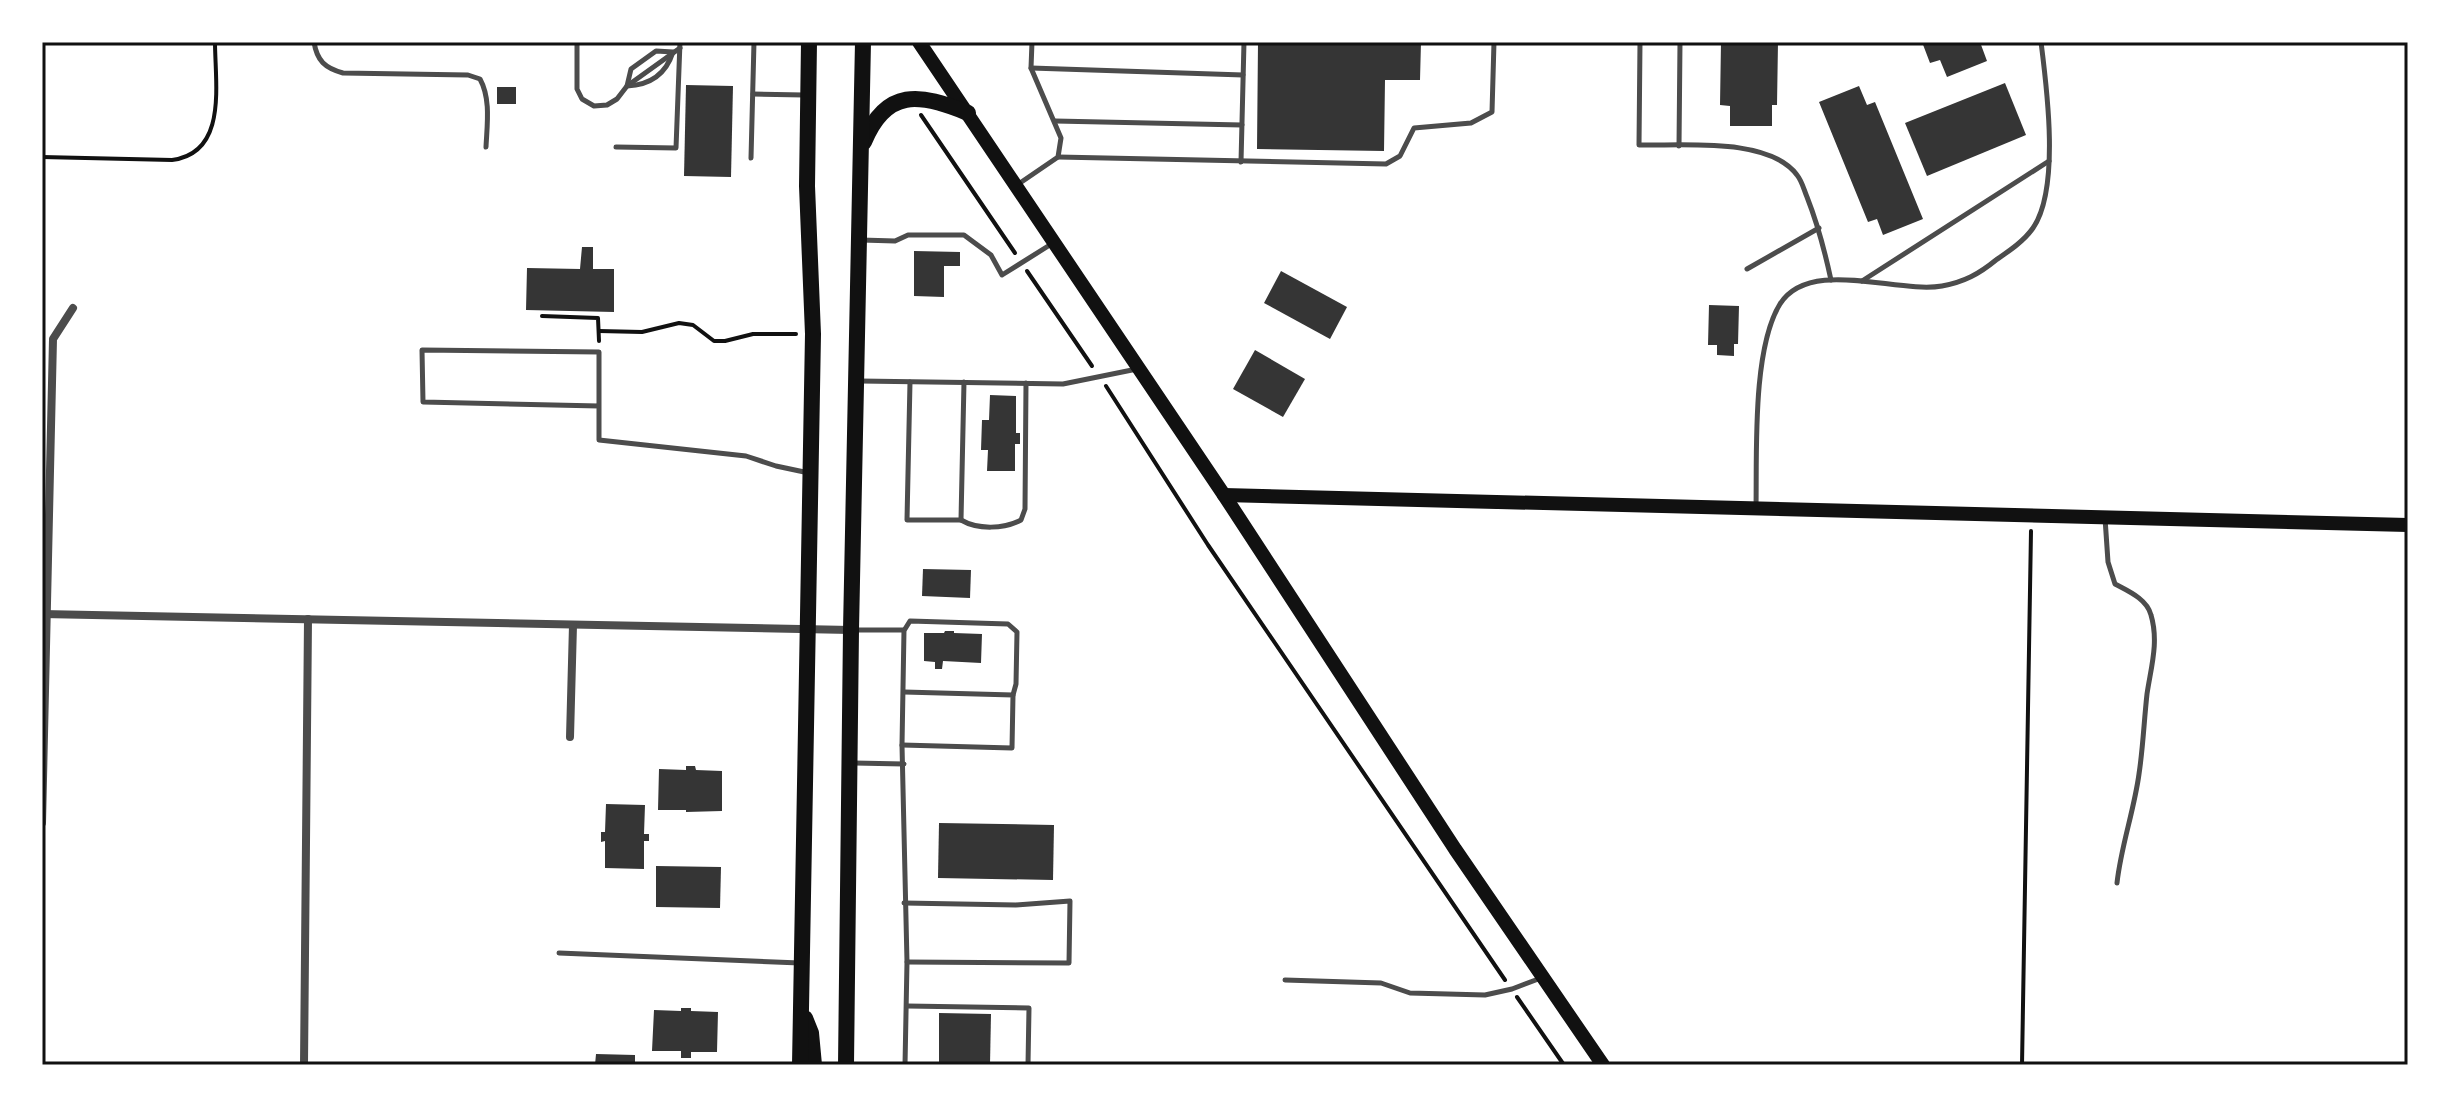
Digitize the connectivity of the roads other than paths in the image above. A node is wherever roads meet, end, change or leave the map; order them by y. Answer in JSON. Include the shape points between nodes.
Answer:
{"nodes":[{"id":1,"x":314,"y":42,"type":"edge"},
{"id":2,"x":577,"y":42,"type":"edge"},
{"id":3,"x":754,"y":42,"type":"edge"},
{"id":4,"x":809,"y":42,"type":"edge"},
{"id":5,"x":863,"y":42,"type":"edge"},
{"id":6,"x":919,"y":42,"type":"edge"},
{"id":7,"x":1032,"y":42,"type":"edge"},
{"id":8,"x":1244,"y":42,"type":"edge"},
{"id":9,"x":1494,"y":42,"type":"edge"},
{"id":10,"x":1640,"y":42,"type":"edge"},
{"id":11,"x":1680,"y":42,"type":"edge"},
{"id":12,"x":2041,"y":42,"type":"edge"},
{"id":13,"x":680,"y":45,"type":"edge"},
{"id":14,"x":673,"y":52,"type":"junction"},
{"id":15,"x":1031,"y":68,"type":"junction"},
{"id":16,"x":1243,"y":75,"type":"junction"},
{"id":17,"x":627,"y":86,"type":"junction"},
{"id":18,"x":753,"y":94,"type":"junction"},
{"id":19,"x":808,"y":95,"type":"junction"},
{"id":20,"x":968,"y":113,"type":"junction"},
{"id":21,"x":1055,"y":121,"type":"junction"},
{"id":22,"x":1242,"y":125,"type":"junction"},
{"id":23,"x":1679,"y":146,"type":"junction"},
{"id":24,"x":486,"y":147,"type":"dead end"},
{"id":25,"x":616,"y":147,"type":"dead end"},
{"id":26,"x":862,"y":147,"type":"junction"},
{"id":27,"x":1058,"y":157,"type":"junction"},
{"id":28,"x":751,"y":158,"type":"dead end"},
{"id":29,"x":2049,"y":161,"type":"junction"},
{"id":30,"x":1241,"y":162,"type":"junction"},
{"id":31,"x":1016,"y":186,"type":"junction"},
{"id":32,"x":1819,"y":228,"type":"junction"},
{"id":33,"x":860,"y":240,"type":"junction"},
{"id":34,"x":1054,"y":242,"type":"junction"},
{"id":35,"x":1747,"y":269,"type":"dead end"},
{"id":36,"x":1831,"y":280,"type":"junction"},
{"id":37,"x":1861,"y":281,"type":"junction"},
{"id":38,"x":73,"y":308,"type":"dead end"},
{"id":39,"x":1138,"y":369,"type":"junction"},
{"id":40,"x":857,"y":381,"type":"junction"},
{"id":41,"x":910,"y":382,"type":"junction"},
{"id":42,"x":964,"y":382,"type":"junction"},
{"id":43,"x":1026,"y":383,"type":"junction"},
{"id":44,"x":599,"y":406,"type":"junction"},
{"id":45,"x":810,"y":473,"type":"junction"},
{"id":46,"x":1224,"y":495,"type":"junction"},
{"id":47,"x":1756,"y":509,"type":"junction"},
{"id":48,"x":2105,"y":517,"type":"junction"},
{"id":49,"x":961,"y":520,"type":"junction"},
{"id":50,"x":2408,"y":525,"type":"edge"},
{"id":51,"x":44,"y":614,"type":"edge"},
{"id":52,"x":308,"y":619,"type":"junction"},
{"id":53,"x":573,"y":625,"type":"junction"},
{"id":54,"x":807,"y":629,"type":"junction"},
{"id":55,"x":851,"y":630,"type":"junction"},
{"id":56,"x":904,"y":630,"type":"junction"},
{"id":57,"x":904,"y":692,"type":"junction"},
{"id":58,"x":1013,"y":695,"type":"junction"},
{"id":59,"x":570,"y":737,"type":"dead end"},
{"id":60,"x":902,"y":745,"type":"junction"},
{"id":61,"x":849,"y":763,"type":"junction"},
{"id":62,"x":904,"y":764,"type":"junction"},
{"id":63,"x":42,"y":823,"type":"edge"},
{"id":64,"x":2117,"y":883,"type":"dead end"},
{"id":65,"x":904,"y":903,"type":"junction"},
{"id":66,"x":559,"y":953,"type":"dead end"},
{"id":67,"x":907,"y":962,"type":"junction"},
{"id":68,"x":801,"y":963,"type":"junction"},
{"id":69,"x":1542,"y":977,"type":"junction"},
{"id":70,"x":1285,"y":980,"type":"dead end"},
{"id":71,"x":801,"y":1005,"type":"junction"},
{"id":72,"x":907,"y":1006,"type":"junction"},
{"id":73,"x":304,"y":1065,"type":"edge"},
{"id":74,"x":800,"y":1065,"type":"edge"},
{"id":75,"x":814,"y":1065,"type":"edge"},
{"id":76,"x":846,"y":1065,"type":"edge"},
{"id":77,"x":905,"y":1065,"type":"edge"},
{"id":78,"x":1028,"y":1065,"type":"edge"},
{"id":79,"x":1603,"y":1065,"type":"edge"}],
"edges":[{"from":1,"to":24,"type":"lane","via":[[326,68],[343,73],[480,79],[487,102]]},
{"from":2,"to":17,"type":"lane","via":[[577,89],[587,103],[607,105]]},
{"from":3,"to":18,"type":"lane"},
{"from":4,"to":19,"type":"main road"},
{"from":5,"to":26,"type":"main road"},
{"from":6,"to":20,"type":"main road"},
{"from":7,"to":15,"type":"lane"},
{"from":8,"to":16,"type":"lane"},
{"from":9,"to":30,"type":"lane","via":[[1492,112],[1471,123],[1414,128],[1400,156],[1386,164]]},
{"from":10,"to":23,"type":"lane","via":[[1639,145]]},
{"from":11,"to":23,"type":"lane"},
{"from":12,"to":29,"type":"lane"},
{"from":13,"to":14,"type":"lane"},
{"from":13,"to":25,"type":"lane","via":[[676,148]]},
{"from":14,"to":17,"type":"lane"},
{"from":14,"to":17,"type":"lane","via":[[656,51],[631,69]]},
{"from":15,"to":16,"type":"lane"},
{"from":15,"to":21,"type":"lane"},
{"from":16,"to":22,"type":"lane"},
{"from":18,"to":19,"type":"lane"},
{"from":18,"to":28,"type":"lane"},
{"from":19,"to":45,"type":"main road"},
{"from":20,"to":26,"type":"main road","via":[[932,101],[902,100],[878,114]]},
{"from":20,"to":31,"type":"main road"},
{"from":21,"to":22,"type":"lane"},
{"from":21,"to":27,"type":"lane","via":[[1061,138]]},
{"from":22,"to":30,"type":"lane"},
{"from":23,"to":32,"type":"lane","via":[[1764,152],[1783,161],[1799,176]]},
{"from":26,"to":33,"type":"main road"},
{"from":27,"to":30,"type":"lane"},
{"from":27,"to":31,"type":"lane"},
{"from":29,"to":37,"type":"lane"},
{"from":29,"to":37,"type":"lane","via":[[2046,199],[2033,227],[1974,278],[1940,286]]},
{"from":31,"to":34,"type":"main road"},
{"from":32,"to":35,"type":"lane"},
{"from":32,"to":36,"type":"lane"},
{"from":33,"to":34,"type":"lane","via":[[964,235],[991,255],[1002,275]]},
{"from":33,"to":40,"type":"main road"},
{"from":34,"to":39,"type":"main road"},
{"from":36,"to":37,"type":"lane"},
{"from":36,"to":47,"type":"lane","via":[[1800,285],[1781,302],[1768,327]]},
{"from":38,"to":51,"type":"street","via":[[53,339]]},
{"from":39,"to":43,"type":"lane","via":[[1063,384]]},
{"from":39,"to":46,"type":"main road"},
{"from":40,"to":41,"type":"lane"},
{"from":40,"to":55,"type":"main road"},
{"from":41,"to":42,"type":"lane"},
{"from":41,"to":49,"type":"lane","via":[[907,520]]},
{"from":42,"to":43,"type":"lane"},
{"from":42,"to":49,"type":"lane"},
{"from":43,"to":49,"type":"lane","via":[[1021,520],[1009,526]]},
{"from":44,"to":44,"type":"lane","via":[[599,352],[422,350],[423,402]]},
{"from":44,"to":45,"type":"lane","via":[[599,440],[746,456]]},
{"from":45,"to":54,"type":"main road"},
{"from":46,"to":47,"type":"main road"},
{"from":46,"to":69,"type":"main road"},
{"from":47,"to":48,"type":"main road"},
{"from":48,"to":50,"type":"main road"},
{"from":48,"to":64,"type":"lane","via":[[2115,584],[2136,595],[2151,612],[2156,644]]},
{"from":51,"to":52,"type":"street"},
{"from":51,"to":63,"type":"street"},
{"from":52,"to":53,"type":"street"},
{"from":52,"to":73,"type":"street"},
{"from":53,"to":54,"type":"street"},
{"from":53,"to":59,"type":"street"},
{"from":54,"to":55,"type":"street"},
{"from":54,"to":68,"type":"main road"},
{"from":55,"to":56,"type":"lane"},
{"from":55,"to":61,"type":"main road"},
{"from":56,"to":57,"type":"lane"},
{"from":56,"to":58,"type":"lane","via":[[910,621],[1008,624],[1017,632]]},
{"from":57,"to":58,"type":"lane"},
{"from":57,"to":60,"type":"lane"},
{"from":58,"to":60,"type":"lane","via":[[1012,748]]},
{"from":60,"to":62,"type":"lane"},
{"from":61,"to":62,"type":"lane"},
{"from":61,"to":76,"type":"main road"},
{"from":62,"to":65,"type":"lane"},
{"from":65,"to":67,"type":"lane"},
{"from":65,"to":67,"type":"lane","via":[[1070,901],[1069,963]]},
{"from":66,"to":68,"type":"lane"},
{"from":67,"to":72,"type":"lane"},
{"from":68,"to":71,"type":"main road"},
{"from":69,"to":70,"type":"lane","via":[[1485,995],[1410,993],[1381,983]]},
{"from":69,"to":79,"type":"main road"},
{"from":71,"to":74,"type":"main road"},
{"from":71,"to":75,"type":"main road"},
{"from":72,"to":77,"type":"lane"},
{"from":72,"to":78,"type":"lane","via":[[1029,1008]]}]}
